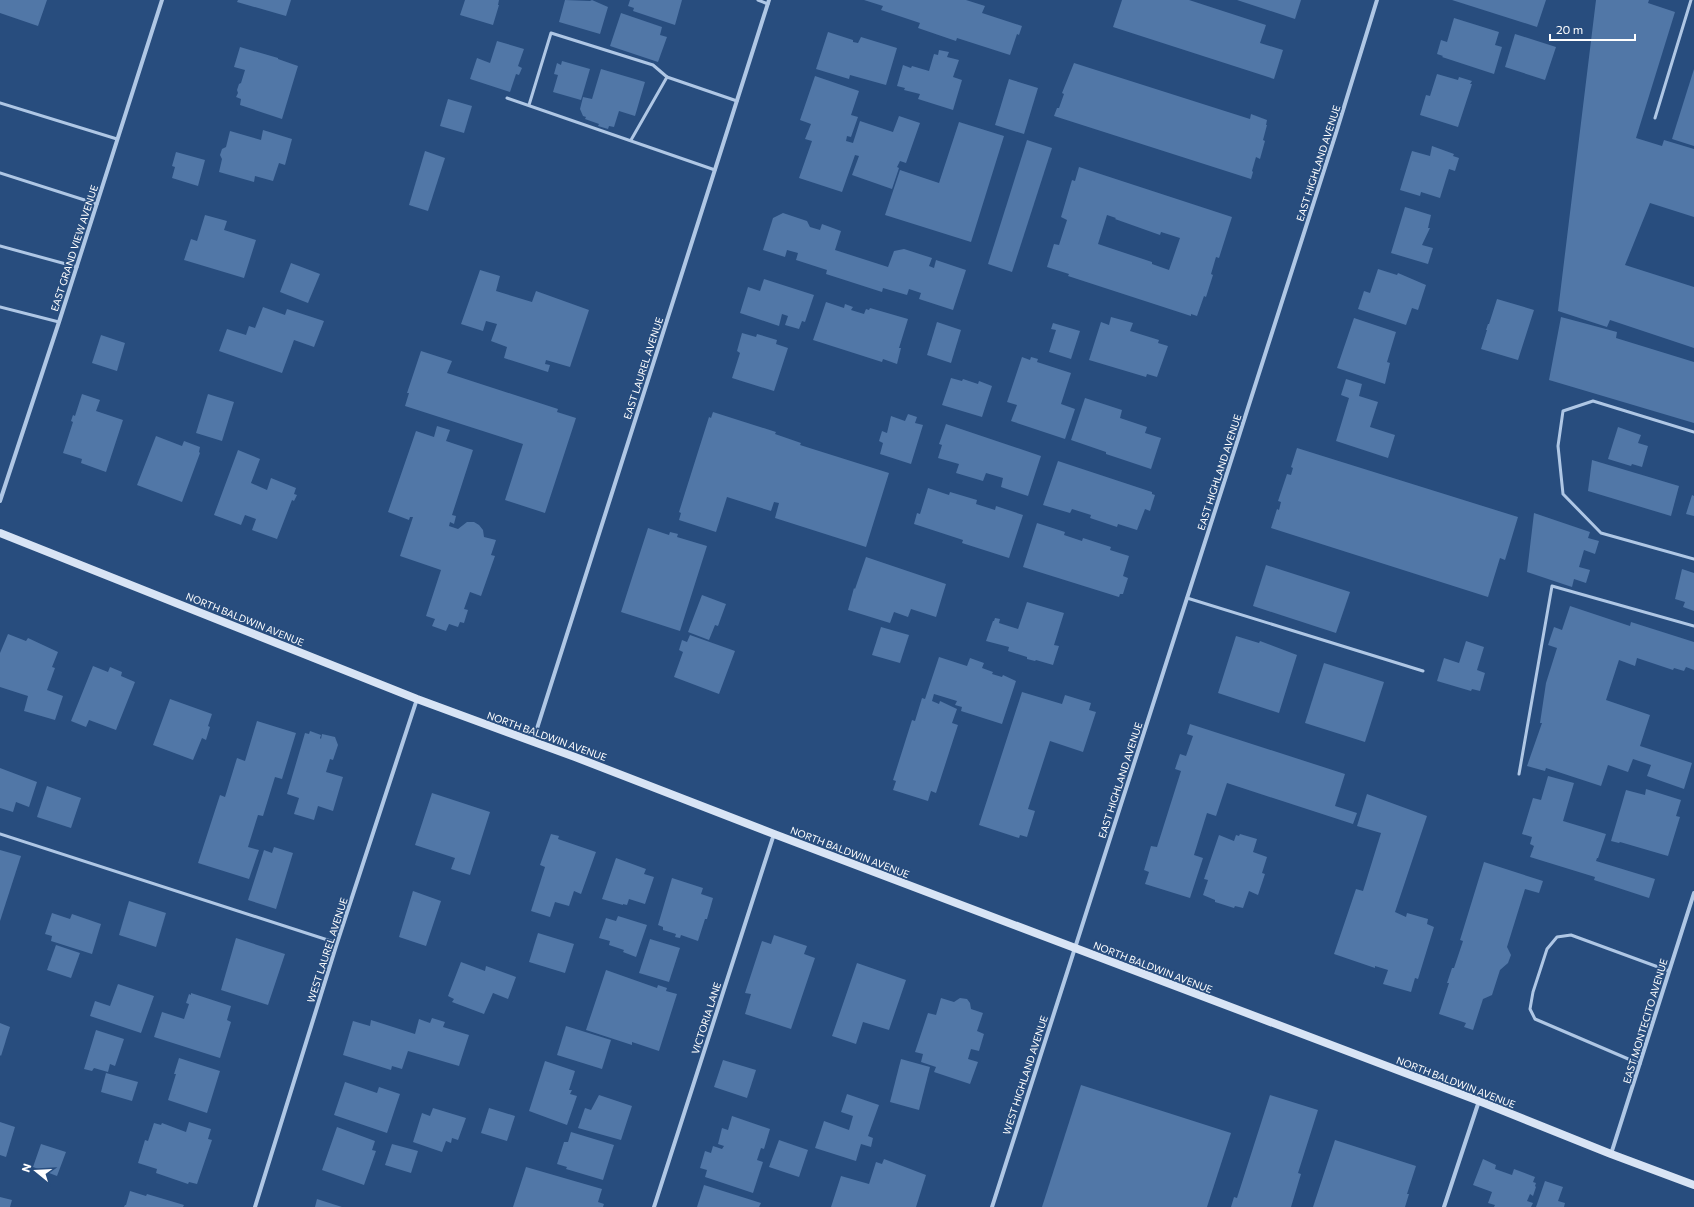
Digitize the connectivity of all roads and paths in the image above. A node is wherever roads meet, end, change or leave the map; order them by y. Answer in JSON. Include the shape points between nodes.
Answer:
{"nodes":[{"id":1,"x":162,"y":0,"type":"edge"},
{"id":2,"x":758,"y":0,"type":"edge"},
{"id":3,"x":1377,"y":0,"type":"edge"},
{"id":4,"x":1691,"y":0,"type":"edge"},
{"id":5,"x":769,"y":2,"type":"edge"},
{"id":6,"x":667,"y":77,"type":"junction"},
{"id":7,"x":507,"y":98,"type":"dead end"},
{"id":8,"x":737,"y":101,"type":"junction"},
{"id":9,"x":0,"y":103,"type":"edge"},
{"id":10,"x":529,"y":105,"type":"junction"},
{"id":11,"x":1655,"y":118,"type":"dead end"},
{"id":12,"x":117,"y":139,"type":"junction"},
{"id":13,"x":631,"y":140,"type":"junction"},
{"id":14,"x":715,"y":170,"type":"junction"},
{"id":15,"x":0,"y":172,"type":"edge"},
{"id":16,"x":97,"y":204,"type":"junction"},
{"id":17,"x":0,"y":246,"type":"edge"},
{"id":18,"x":77,"y":267,"type":"junction"},
{"id":19,"x":0,"y":307,"type":"edge"},
{"id":20,"x":59,"y":322,"type":"junction"},
{"id":21,"x":1694,"y":432,"type":"edge"},
{"id":22,"x":0,"y":501,"type":"edge"},
{"id":23,"x":0,"y":533,"type":"edge"},
{"id":24,"x":1694,"y":559,"type":"edge"},
{"id":25,"x":1187,"y":598,"type":"junction"},
{"id":26,"x":1694,"y":626,"type":"edge"},
{"id":27,"x":1423,"y":671,"type":"dead end"},
{"id":28,"x":417,"y":699,"type":"junction"},
{"id":29,"x":533,"y":742,"type":"junction"},
{"id":30,"x":1519,"y":774,"type":"dead end"},
{"id":31,"x":0,"y":834,"type":"edge"},
{"id":32,"x":774,"y":834,"type":"junction"},
{"id":33,"x":1694,"y":893,"type":"edge"},
{"id":34,"x":338,"y":943,"type":"junction"},
{"id":35,"x":1074,"y":948,"type":"junction"},
{"id":36,"x":1669,"y":971,"type":"junction"},
{"id":37,"x":1640,"y":1064,"type":"junction"},
{"id":38,"x":1479,"y":1101,"type":"junction"},
{"id":39,"x":1611,"y":1154,"type":"junction"},
{"id":40,"x":1694,"y":1185,"type":"edge"},
{"id":41,"x":255,"y":1207,"type":"edge"},
{"id":42,"x":654,"y":1207,"type":"edge"},
{"id":43,"x":992,"y":1207,"type":"edge"},
{"id":44,"x":1444,"y":1207,"type":"edge"}],
"edges":[{"from":1,"to":12,"type":"street","name":"EAST GRAND VIEW AVENUE"},
{"from":2,"to":5,"type":"lane"},
{"from":3,"to":25,"type":"street","name":"EAST HIGHLAND AVENUE"},
{"from":4,"to":11,"type":"lane"},
{"from":5,"to":8,"type":"street","name":"EAST LAUREL AVENUE"},
{"from":6,"to":8,"type":"lane"},
{"from":6,"to":10,"type":"lane","via":[[653,65],[551,33]]},
{"from":6,"to":13,"type":"lane"},
{"from":7,"to":10,"type":"lane"},
{"from":8,"to":14,"type":"street","name":"EAST LAUREL AVENUE"},
{"from":9,"to":12,"type":"lane"},
{"from":10,"to":13,"type":"lane"},
{"from":12,"to":16,"type":"street","name":"EAST GRAND VIEW AVENUE"},
{"from":13,"to":14,"type":"lane"},
{"from":14,"to":29,"type":"street","name":"EAST LAUREL AVENUE"},
{"from":15,"to":16,"type":"lane"},
{"from":16,"to":18,"type":"street","name":"EAST GRAND VIEW AVENUE"},
{"from":17,"to":18,"type":"lane"},
{"from":18,"to":20,"type":"street","name":"EAST GRAND VIEW AVENUE"},
{"from":19,"to":20,"type":"lane"},
{"from":20,"to":22,"type":"street","name":"EAST GRAND VIEW AVENUE"},
{"from":21,"to":24,"type":"lane","via":[[1593,401],[1563,411],[1558,446],[1563,494],[1601,533]]},
{"from":23,"to":28,"type":"street","name":"NORTH BALDWIN AVENUE"},
{"from":25,"to":27,"type":"lane"},
{"from":25,"to":35,"type":"street","name":"EAST HIGHLAND AVENUE"},
{"from":26,"to":30,"type":"lane","via":[[1552,586]]},
{"from":28,"to":29,"type":"street","name":"NORTH BALDWIN AVENUE"},
{"from":28,"to":34,"type":"street","name":"WEST LAUREL AVENUE"},
{"from":29,"to":32,"type":"street","name":"NORTH BALDWIN AVENUE"},
{"from":31,"to":34,"type":"lane"},
{"from":32,"to":35,"type":"street","name":"NORTH BALDWIN AVENUE"},
{"from":32,"to":42,"type":"street","name":"VICTORIA LANE"},
{"from":33,"to":36,"type":"street","name":"EAST MONTECITO AVENUE"},
{"from":34,"to":41,"type":"street","name":"WEST LAUREL AVENUE"},
{"from":35,"to":38,"type":"street","name":"NORTH BALDWIN AVENUE"},
{"from":35,"to":43,"type":"street","name":"WEST HIGHLAND AVENUE"},
{"from":36,"to":37,"type":"street","name":"EAST MONTECITO AVENUE"},
{"from":36,"to":37,"type":"lane","via":[[1571,935],[1557,937],[1547,949],[1533,992],[1530,1009],[1535,1019]]},
{"from":37,"to":39,"type":"street","name":"EAST MONTECITO AVENUE"},
{"from":38,"to":39,"type":"street","name":"NORTH BALDWIN AVENUE"},
{"from":38,"to":44,"type":"street"},
{"from":39,"to":40,"type":"street","name":"NORTH BALDWIN AVENUE"}]}
